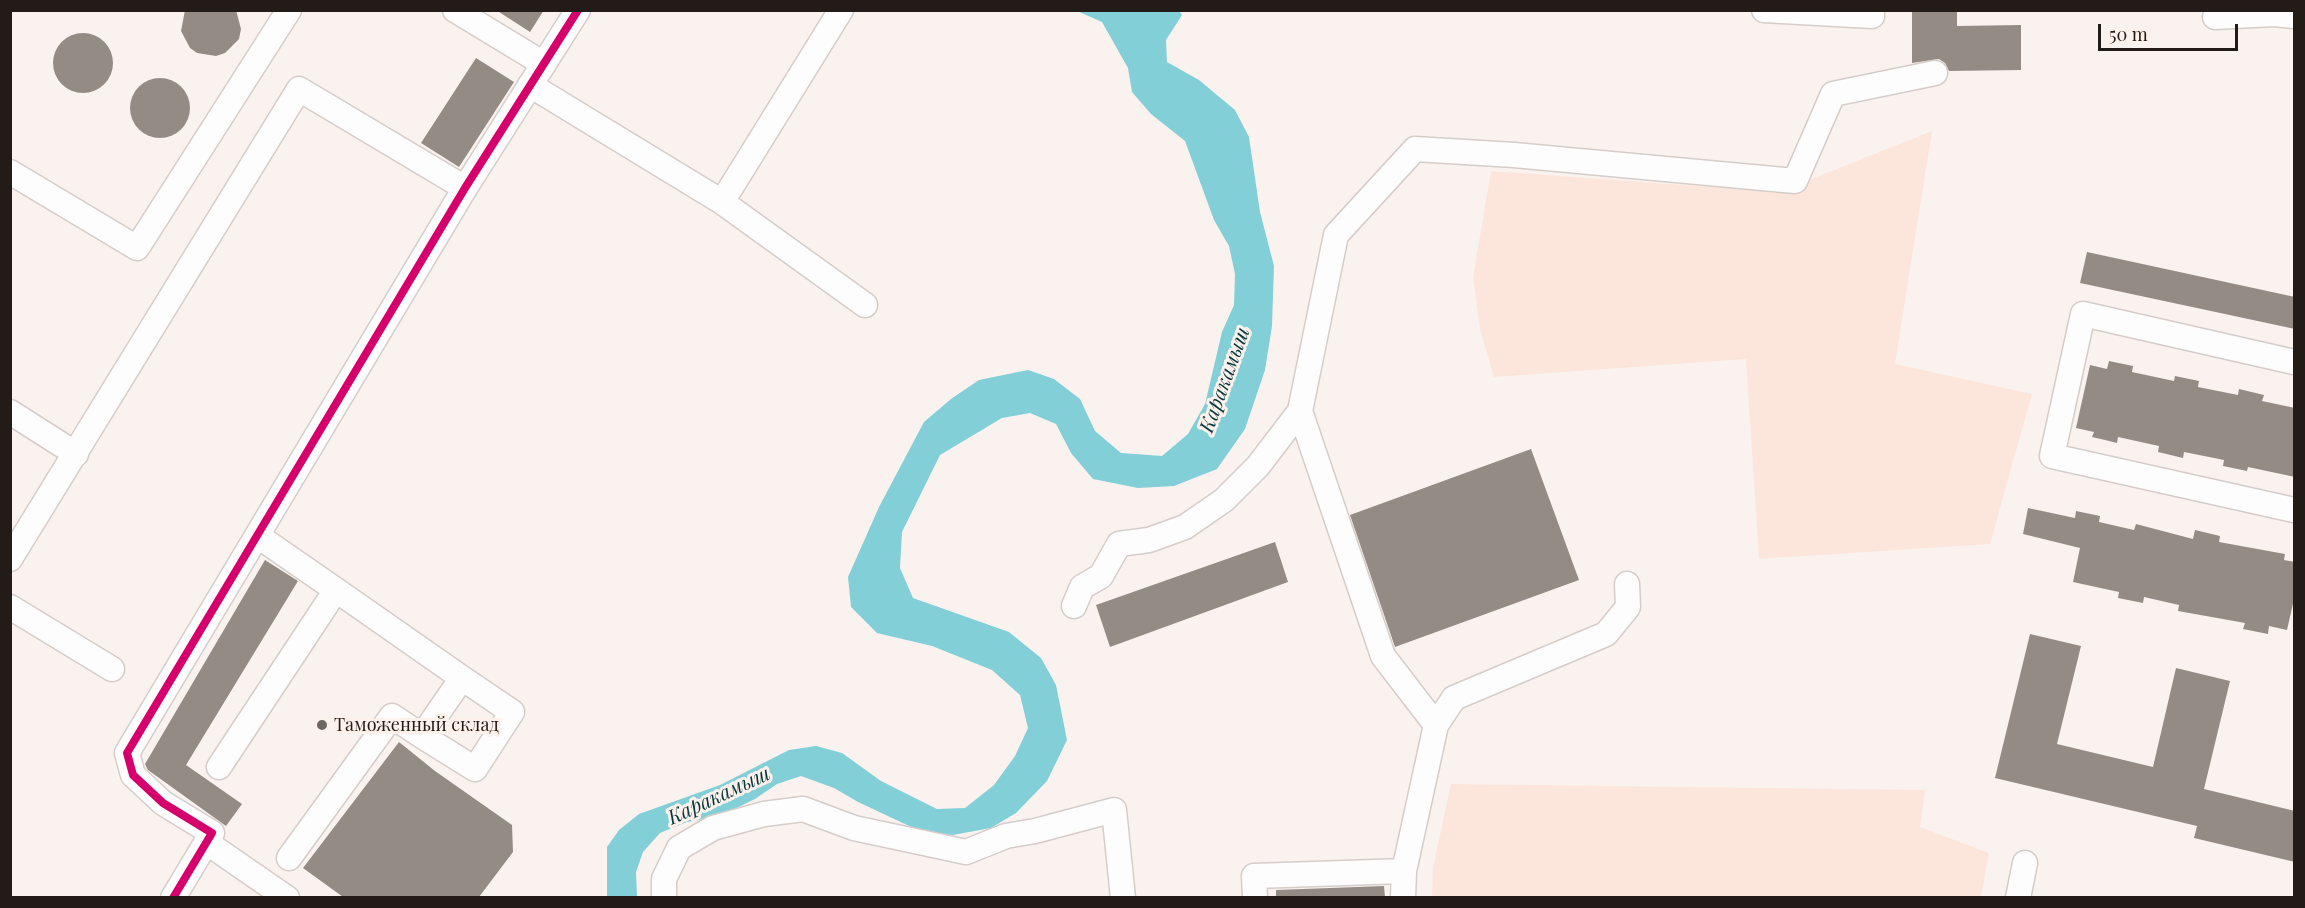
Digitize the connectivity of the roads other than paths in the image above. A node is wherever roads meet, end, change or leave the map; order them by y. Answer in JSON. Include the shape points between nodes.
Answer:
{"nodes":[{"id":1,"x":289,"y":10,"type":"edge"},
{"id":2,"x":455,"y":10,"type":"edge"},
{"id":3,"x":578,"y":10,"type":"edge"},
{"id":4,"x":841,"y":10,"type":"edge"},
{"id":5,"x":1764,"y":10,"type":"edge"},
{"id":6,"x":1872,"y":10,"type":"edge"},
{"id":7,"x":2295,"y":16,"type":"edge"},
{"id":8,"x":2214,"y":17,"type":"dead end"},
{"id":9,"x":544,"y":64,"type":"junction"},
{"id":10,"x":1935,"y":73,"type":"dead end"},
{"id":11,"x":530,"y":86,"type":"junction"},
{"id":12,"x":10,"y":172,"type":"edge"},
{"id":13,"x":465,"y":188,"type":"junction"},
{"id":14,"x":722,"y":202,"type":"junction"},
{"id":15,"x":865,"y":305,"type":"dead end"},
{"id":16,"x":2295,"y":362,"type":"edge"},
{"id":17,"x":1300,"y":411,"type":"junction"},
{"id":18,"x":10,"y":412,"type":"edge"},
{"id":19,"x":76,"y":454,"type":"junction"},
{"id":20,"x":2295,"y":510,"type":"edge"},
{"id":21,"x":258,"y":536,"type":"junction"},
{"id":22,"x":10,"y":559,"type":"edge"},
{"id":23,"x":1627,"y":585,"type":"dead end"},
{"id":24,"x":336,"y":590,"type":"junction"},
{"id":25,"x":1074,"y":606,"type":"dead end"},
{"id":26,"x":10,"y":607,"type":"edge"},
{"id":27,"x":112,"y":669,"type":"dead end"},
{"id":28,"x":462,"y":678,"type":"junction"},
{"id":29,"x":1436,"y":725,"type":"junction"},
{"id":30,"x":422,"y":736,"type":"junction"},
{"id":31,"x":219,"y":767,"type":"dead end"},
{"id":32,"x":206,"y":842,"type":"junction"},
{"id":33,"x":289,"y":858,"type":"dead end"},
{"id":34,"x":2025,"y":863,"type":"dead end"},
{"id":35,"x":1404,"y":871,"type":"junction"},
{"id":36,"x":173,"y":897,"type":"edge"},
{"id":37,"x":287,"y":897,"type":"edge"},
{"id":38,"x":664,"y":897,"type":"edge"},
{"id":39,"x":1124,"y":897,"type":"edge"},
{"id":40,"x":1255,"y":897,"type":"edge"},
{"id":41,"x":1403,"y":897,"type":"edge"},
{"id":42,"x":2018,"y":897,"type":"edge"}],
"edges":[{"from":1,"to":12,"type":"street","via":[[137,248]]},
{"from":2,"to":9,"type":"street"},
{"from":3,"to":9,"type":"street"},
{"from":4,"to":14,"type":"street"},
{"from":5,"to":6,"type":"street","via":[[1872,16]]},
{"from":7,"to":8,"type":"street"},
{"from":9,"to":11,"type":"street"},
{"from":10,"to":17,"type":"street","via":[[1833,94],[1795,181],[1414,149],[1336,235]]},
{"from":11,"to":13,"type":"street"},
{"from":11,"to":14,"type":"street"},
{"from":13,"to":19,"type":"street","via":[[299,88]]},
{"from":13,"to":21,"type":"street"},
{"from":14,"to":15,"type":"street"},
{"from":16,"to":20,"type":"street","via":[[2083,314],[2052,456]]},
{"from":17,"to":25,"type":"street","via":[[1258,466],[1224,500],[1185,526],[1149,540],[1119,544],[1101,576],[1082,587]]},
{"from":17,"to":29,"type":"street","via":[[1383,656]]},
{"from":18,"to":19,"type":"street"},
{"from":19,"to":22,"type":"street"},
{"from":21,"to":24,"type":"street"},
{"from":21,"to":32,"type":"street","via":[[127,753],[133,775],[163,803],[212,833]]},
{"from":23,"to":29,"type":"street","via":[[1628,607],[1606,634],[1454,698]]},
{"from":24,"to":28,"type":"street"},
{"from":24,"to":31,"type":"street"},
{"from":26,"to":27,"type":"street"},
{"from":28,"to":30,"type":"street"},
{"from":28,"to":30,"type":"street","via":[[512,712],[475,768]]},
{"from":29,"to":35,"type":"street"},
{"from":30,"to":33,"type":"street","via":[[393,716]]},
{"from":32,"to":36,"type":"street"},
{"from":32,"to":37,"type":"street"},
{"from":34,"to":42,"type":"street"},
{"from":35,"to":40,"type":"street","via":[[1254,876]]},
{"from":35,"to":41,"type":"street"},
{"from":38,"to":39,"type":"street","via":[[664,879],[679,848],[713,828],[764,813],[803,809],[854,828],[966,852],[1006,836],[1114,810]]}]}
